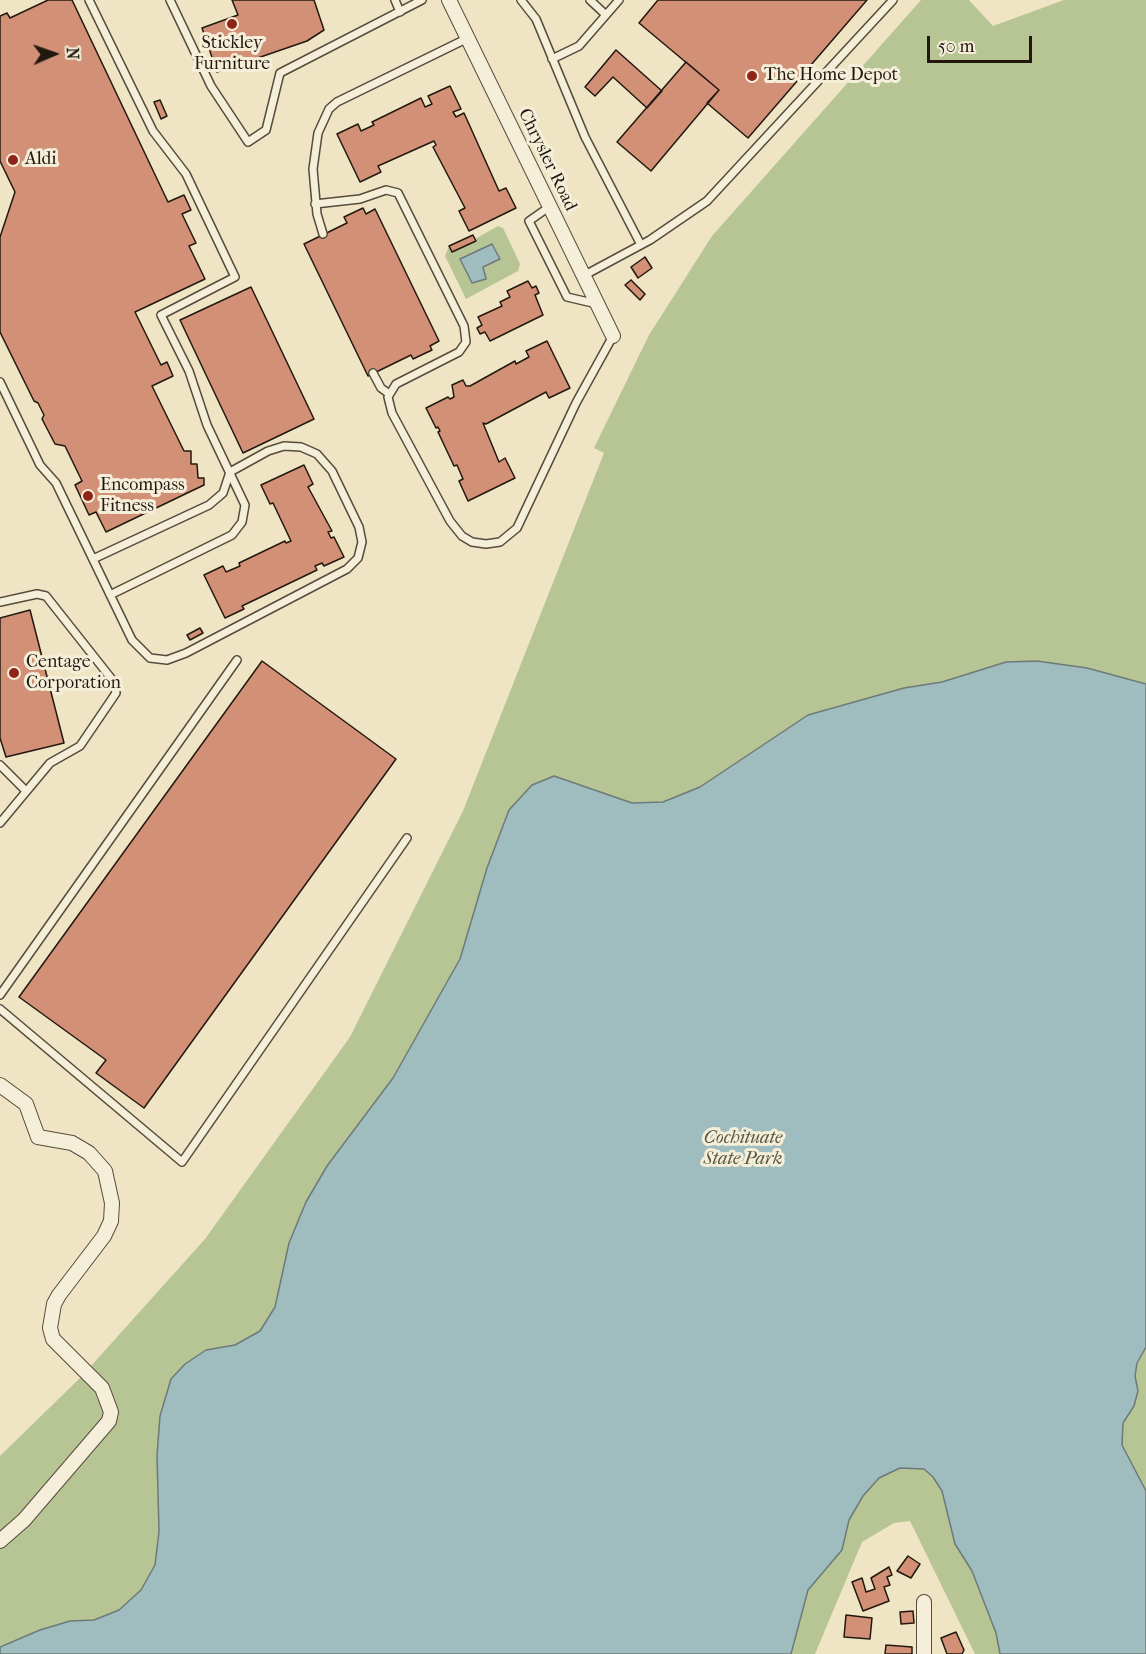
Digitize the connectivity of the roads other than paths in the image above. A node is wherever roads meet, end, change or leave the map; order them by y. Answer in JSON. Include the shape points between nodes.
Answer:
{"nodes":[{"id":1,"x":89,"y":0,"type":"edge"},
{"id":2,"x":170,"y":0,"type":"edge"},
{"id":3,"x":395,"y":0,"type":"edge"},
{"id":4,"x":423,"y":0,"type":"edge"},
{"id":5,"x":449,"y":0,"type":"edge"},
{"id":6,"x":521,"y":0,"type":"edge"},
{"id":7,"x":590,"y":0,"type":"edge"},
{"id":8,"x":619,"y":0,"type":"edge"},
{"id":9,"x":893,"y":0,"type":"edge"},
{"id":10,"x":400,"y":12,"type":"junction"},
{"id":11,"x":606,"y":15,"type":"junction"},
{"id":12,"x":468,"y":38,"type":"junction"},
{"id":13,"x":552,"y":59,"type":"junction"},
{"id":14,"x":315,"y":204,"type":"junction"},
{"id":15,"x":549,"y":207,"type":"junction"},
{"id":16,"x":323,"y":234,"type":"dead end"},
{"id":17,"x":641,"y":245,"type":"junction"},
{"id":18,"x":583,"y":276,"type":"junction"},
{"id":19,"x":597,"y":304,"type":"junction"},
{"id":20,"x":614,"y":336,"type":"joint"},
{"id":21,"x":373,"y":373,"type":"dead end"},
{"id":22,"x":0,"y":382,"type":"edge"},
{"id":23,"x":388,"y":393,"type":"junction"},
{"id":24,"x":230,"y":472,"type":"junction"},
{"id":25,"x":93,"y":560,"type":"junction"},
{"id":26,"x":110,"y":595,"type":"junction"},
{"id":27,"x":0,"y":602,"type":"edge"},
{"id":28,"x":237,"y":660,"type":"dead end"},
{"id":29,"x":0,"y":765,"type":"edge"},
{"id":30,"x":26,"y":791,"type":"junction"},
{"id":31,"x":0,"y":823,"type":"edge"},
{"id":32,"x":407,"y":838,"type":"dead end"},
{"id":33,"x":0,"y":995,"type":"edge"},
{"id":34,"x":0,"y":1009,"type":"edge"},
{"id":35,"x":0,"y":1085,"type":"edge"},
{"id":36,"x":0,"y":1541,"type":"edge"},
{"id":37,"x":924,"y":1602,"type":"dead end"},
{"id":38,"x":924,"y":1654,"type":"edge"}],
"edges":[{"from":1,"to":24,"type":"lane","via":[[153,131],[186,174],[235,278],[161,315],[189,371],[207,425]]},
{"from":2,"to":10,"type":"lane","via":[[212,86],[248,142],[267,130],[280,73]]},
{"from":3,"to":10,"type":"lane"},
{"from":4,"to":10,"type":"lane"},
{"from":5,"to":12,"type":"street","name":"Chrysler Road"},
{"from":6,"to":13,"type":"lane","via":[[536,19]]},
{"from":7,"to":11,"type":"lane"},
{"from":8,"to":11,"type":"lane"},
{"from":9,"to":17,"type":"lane","via":[[714,195]]},
{"from":11,"to":13,"type":"lane","via":[[579,46]]},
{"from":12,"to":14,"type":"lane","via":[[332,105],[323,117],[316,140]]},
{"from":12,"to":15,"type":"street","name":"Chrysler Road"},
{"from":13,"to":17,"type":"lane","via":[[585,137]]},
{"from":14,"to":16,"type":"lane"},
{"from":14,"to":23,"type":"lane","via":[[360,199],[386,190],[398,193],[464,326],[466,342],[459,352],[399,382]]},
{"from":15,"to":18,"type":"street","name":"Chrysler Road"},
{"from":15,"to":19,"type":"lane","via":[[529,221],[567,297]]},
{"from":17,"to":18,"type":"lane"},
{"from":18,"to":19,"type":"street","name":"Chrysler Road"},
{"from":19,"to":20,"type":"street","name":"Chrysler Road"},
{"from":20,"to":23,"type":"lane","via":[[570,415],[520,524],[500,542],[472,542],[454,528],[392,413]]},
{"from":21,"to":23,"type":"lane"},
{"from":22,"to":25,"type":"lane"},
{"from":24,"to":25,"type":"lane","via":[[223,493],[209,505]]},
{"from":24,"to":26,"type":"lane","via":[[245,505],[242,522],[232,536]]},
{"from":24,"to":26,"type":"lane","via":[[284,446],[301,447],[317,454],[332,471],[359,527],[362,542],[358,558],[347,569],[167,660],[150,658],[136,647]]},
{"from":25,"to":26,"type":"lane"},
{"from":27,"to":30,"type":"lane","via":[[37,594],[46,596],[116,688],[115,698],[80,746],[50,763]]},
{"from":28,"to":33,"type":"lane"},
{"from":29,"to":30,"type":"lane"},
{"from":30,"to":31,"type":"lane"},
{"from":32,"to":34,"type":"lane","via":[[182,1162]]},
{"from":35,"to":36,"type":"street","via":[[26,1104],[38,1137],[72,1143],[89,1153],[105,1171],[112,1203],[111,1221],[104,1236],[59,1294],[50,1328],[53,1339],[102,1388],[111,1412],[109,1421],[24,1520]]},
{"from":37,"to":38,"type":"street"}]}
